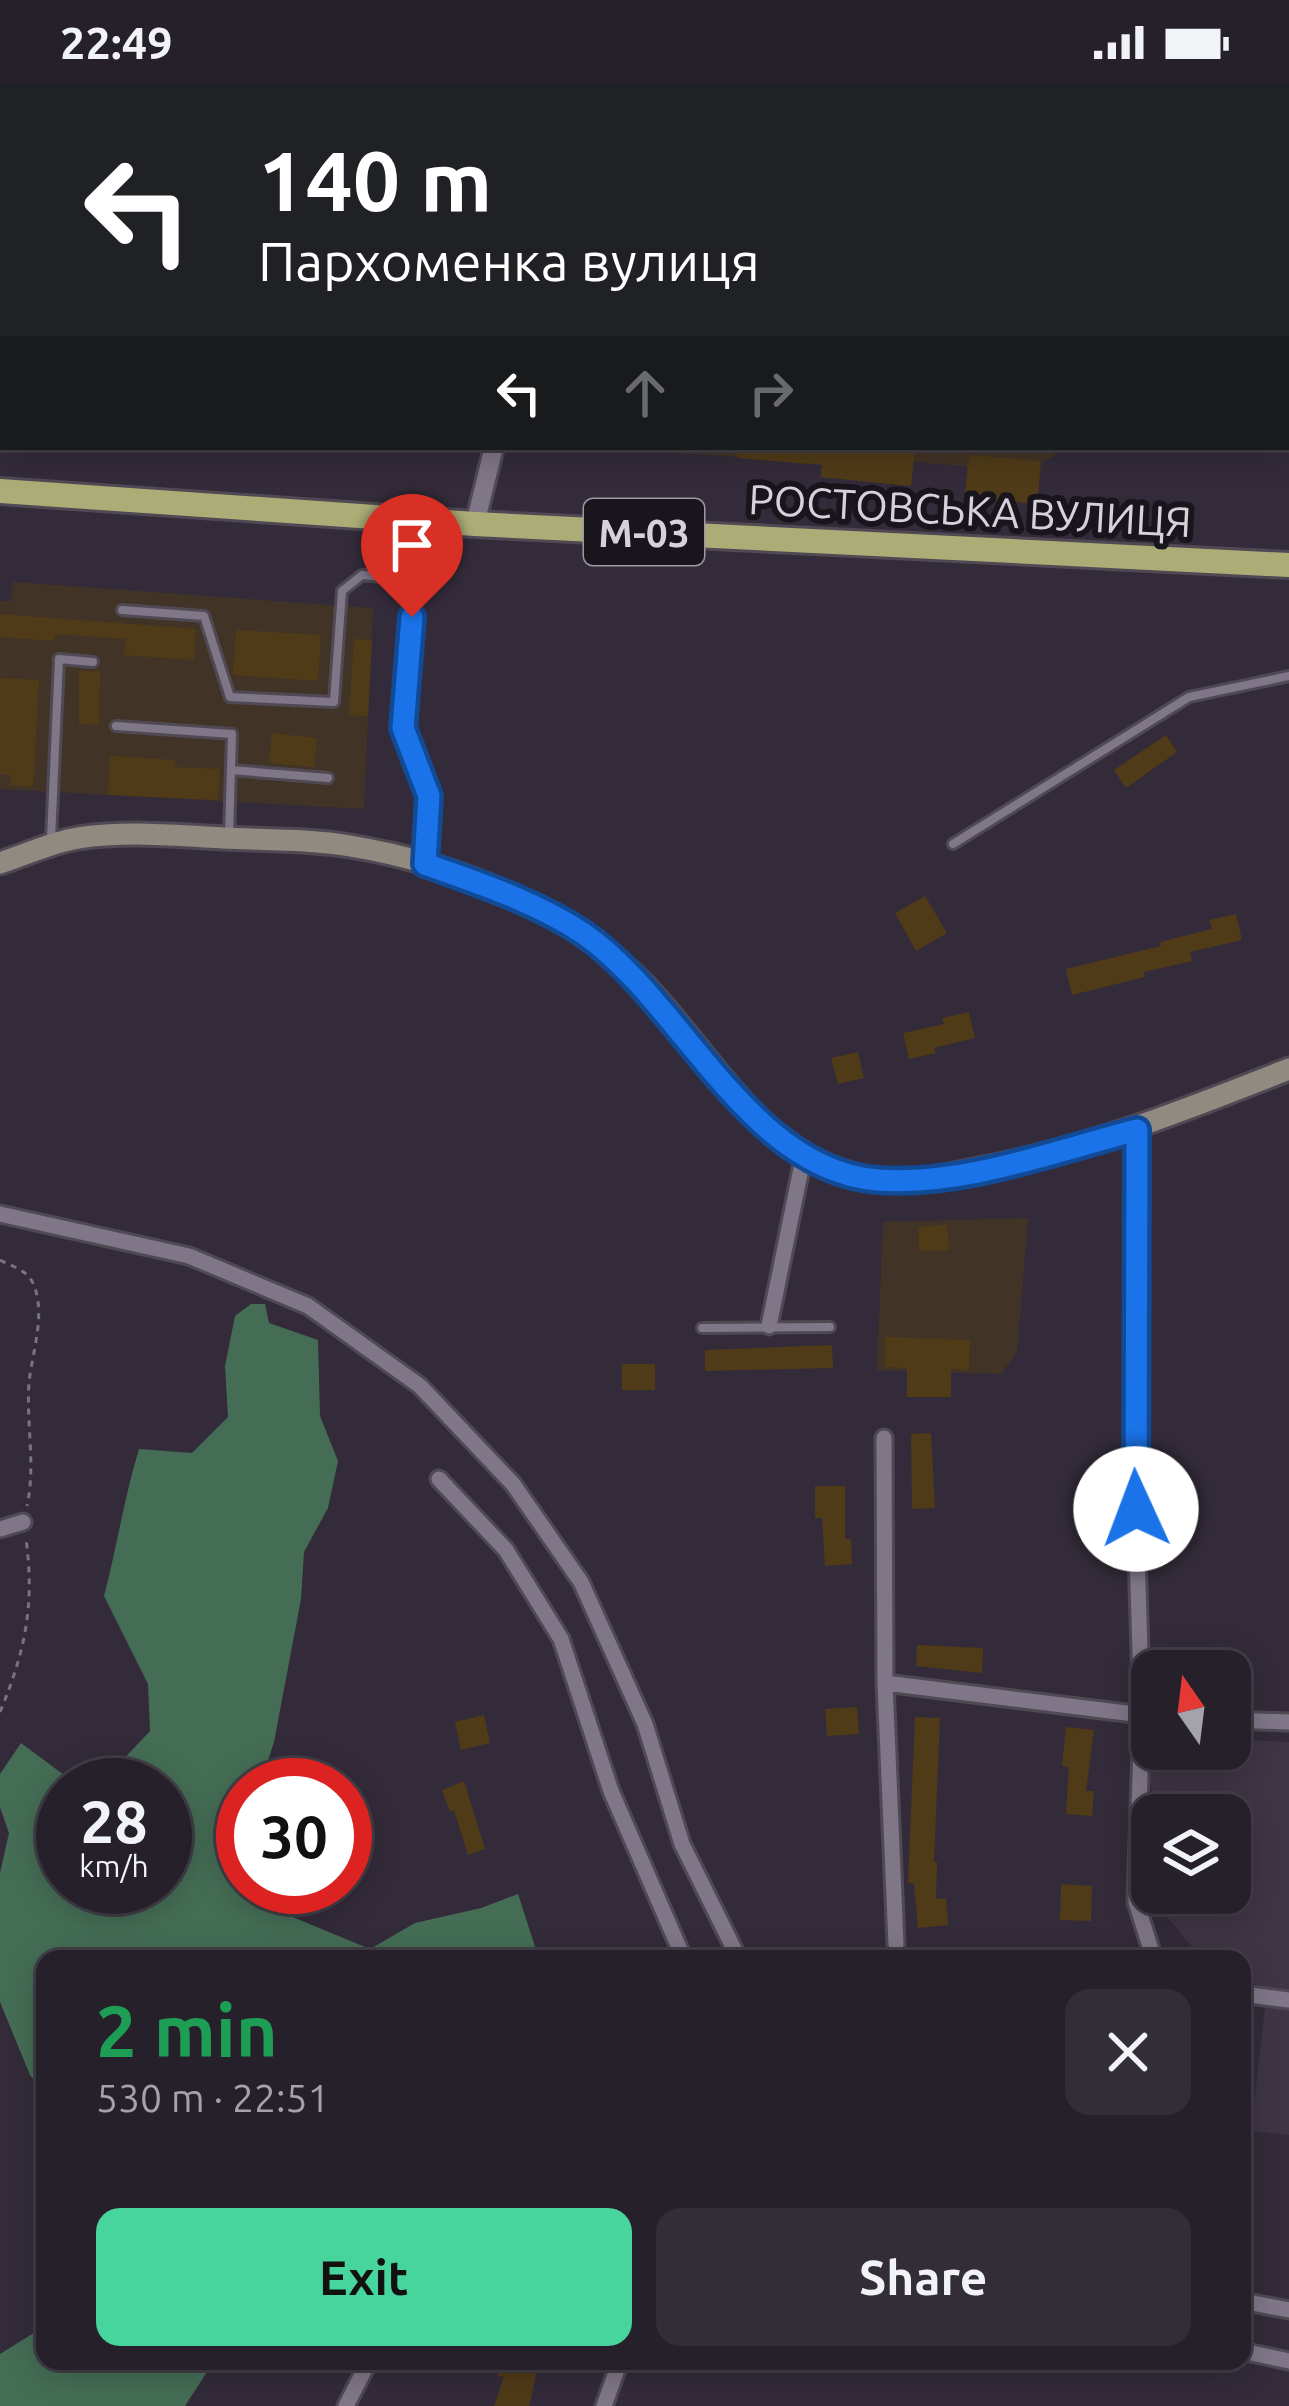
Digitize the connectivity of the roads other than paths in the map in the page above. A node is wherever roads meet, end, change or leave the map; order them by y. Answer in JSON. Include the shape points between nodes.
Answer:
{"nodes":[{"id":1,"x":493,"y":450,"type":"edge"},
{"id":2,"x":0,"y":491,"type":"edge"},
{"id":3,"x":420,"y":521,"type":"junction"},
{"id":4,"x":475,"y":524,"type":"junction"},
{"id":5,"x":1289,"y":565,"type":"edge"},
{"id":6,"x":416,"y":580,"type":"junction"},
{"id":7,"x":122,"y":610,"type":"dead end"},
{"id":8,"x":93,"y":662,"type":"dead end"},
{"id":9,"x":1289,"y":676,"type":"edge"},
{"id":10,"x":116,"y":725,"type":"dead end"},
{"id":11,"x":231,"y":770,"type":"junction"},
{"id":12,"x":328,"y":778,"type":"dead end"},
{"id":13,"x":229,"y":838,"type":"junction"},
{"id":14,"x":952,"y":844,"type":"dead end"},
{"id":15,"x":51,"y":847,"type":"junction"},
{"id":16,"x":0,"y":863,"type":"edge"},
{"id":17,"x":425,"y":864,"type":"junction"},
{"id":18,"x":1289,"y":1069,"type":"edge"},
{"id":19,"x":1137,"y":1130,"type":"junction"},
{"id":20,"x":799,"y":1150,"type":"junction"},
{"id":21,"x":0,"y":1214,"type":"edge"},
{"id":22,"x":769,"y":1326,"type":"junction"},
{"id":23,"x":830,"y":1327,"type":"dead end"},
{"id":24,"x":702,"y":1328,"type":"dead end"},
{"id":25,"x":884,"y":1438,"type":"dead end"},
{"id":26,"x":439,"y":1479,"type":"dead end"},
{"id":27,"x":23,"y":1522,"type":"road end"},
{"id":28,"x":0,"y":1529,"type":"edge"},
{"id":29,"x":1144,"y":1650,"type":"edge"},
{"id":30,"x":885,"y":1683,"type":"junction"},
{"id":31,"x":1131,"y":1714,"type":"edge"},
{"id":32,"x":1251,"y":1721,"type":"edge"},
{"id":33,"x":1289,"y":1723,"type":"edge"},
{"id":34,"x":1144,"y":1770,"type":"edge"},
{"id":35,"x":896,"y":1944,"type":"dead end"},
{"id":36,"x":680,"y":1950,"type":"edge"},
{"id":37,"x":735,"y":1950,"type":"edge"},
{"id":38,"x":1151,"y":1950,"type":"edge"},
{"id":39,"x":1251,"y":1995,"type":"edge"},
{"id":40,"x":1289,"y":2000,"type":"edge"},
{"id":41,"x":1251,"y":2304,"type":"edge"},
{"id":42,"x":1289,"y":2310,"type":"edge"},
{"id":43,"x":1251,"y":2353,"type":"edge"},
{"id":44,"x":1289,"y":2361,"type":"edge"},
{"id":45,"x":364,"y":2370,"type":"edge"},
{"id":46,"x":617,"y":2370,"type":"edge"},
{"id":47,"x":346,"y":2406,"type":"edge"},
{"id":48,"x":604,"y":2406,"type":"edge"}],
"edges":[{"from":1,"to":4,"type":"street"},
{"from":2,"to":3,"type":"highway","name":"РОСТОВСЬКА ВУЛИЦЯ","number":"М-03"},
{"from":3,"to":4,"type":"highway","name":"РОСТОВСЬКА ВУЛИЦЯ","number":"М-03"},
{"from":3,"to":6,"type":"lane"},
{"from":4,"to":5,"type":"highway","name":"РОСТОВСЬКА ВУЛИЦЯ","number":"М-03"},
{"from":6,"to":7,"type":"lane","via":[[362,575],[342,591],[334,702],[230,697],[204,616]]},
{"from":6,"to":17,"type":"lane","via":[[403,728],[429,796]]},
{"from":8,"to":15,"type":"lane","via":[[59,658]]},
{"from":9,"to":14,"type":"lane","via":[[1190,697]]},
{"from":10,"to":11,"type":"lane","via":[[232,734]]},
{"from":11,"to":12,"type":"lane"},
{"from":11,"to":13,"type":"lane"},
{"from":13,"to":15,"type":"main road","via":[[77,838]]},
{"from":13,"to":17,"type":"main road","via":[[349,846]]},
{"from":15,"to":16,"type":"main road"},
{"from":17,"to":20,"type":"main road","via":[[582,933],[642,982],[742,1106]]},
{"from":18,"to":19,"type":"main road"},
{"from":19,"to":20,"type":"main road","via":[[927,1179],[875,1180],[830,1169]]},
{"from":19,"to":29,"type":"street","via":[[1133,1426]]},
{"from":20,"to":22,"type":"street"},
{"from":21,"to":37,"type":"street","via":[[189,1256],[308,1306],[419,1386],[513,1484],[581,1582],[645,1724],[682,1844]]},
{"from":22,"to":23,"type":"lane"},
{"from":22,"to":24,"type":"lane"},
{"from":25,"to":30,"type":"street"},
{"from":26,"to":36,"type":"street","via":[[506,1550],[561,1639],[611,1791]]},
{"from":27,"to":28,"type":"street"},
{"from":30,"to":31,"type":"street"},
{"from":30,"to":35,"type":"street"},
{"from":32,"to":33,"type":"street"},
{"from":34,"to":38,"type":"street","via":[[1136,1902]]},
{"from":39,"to":40,"type":"street"},
{"from":41,"to":42,"type":"street"},
{"from":43,"to":44,"type":"street"},
{"from":45,"to":47,"type":"street"},
{"from":46,"to":48,"type":"street"}]}
